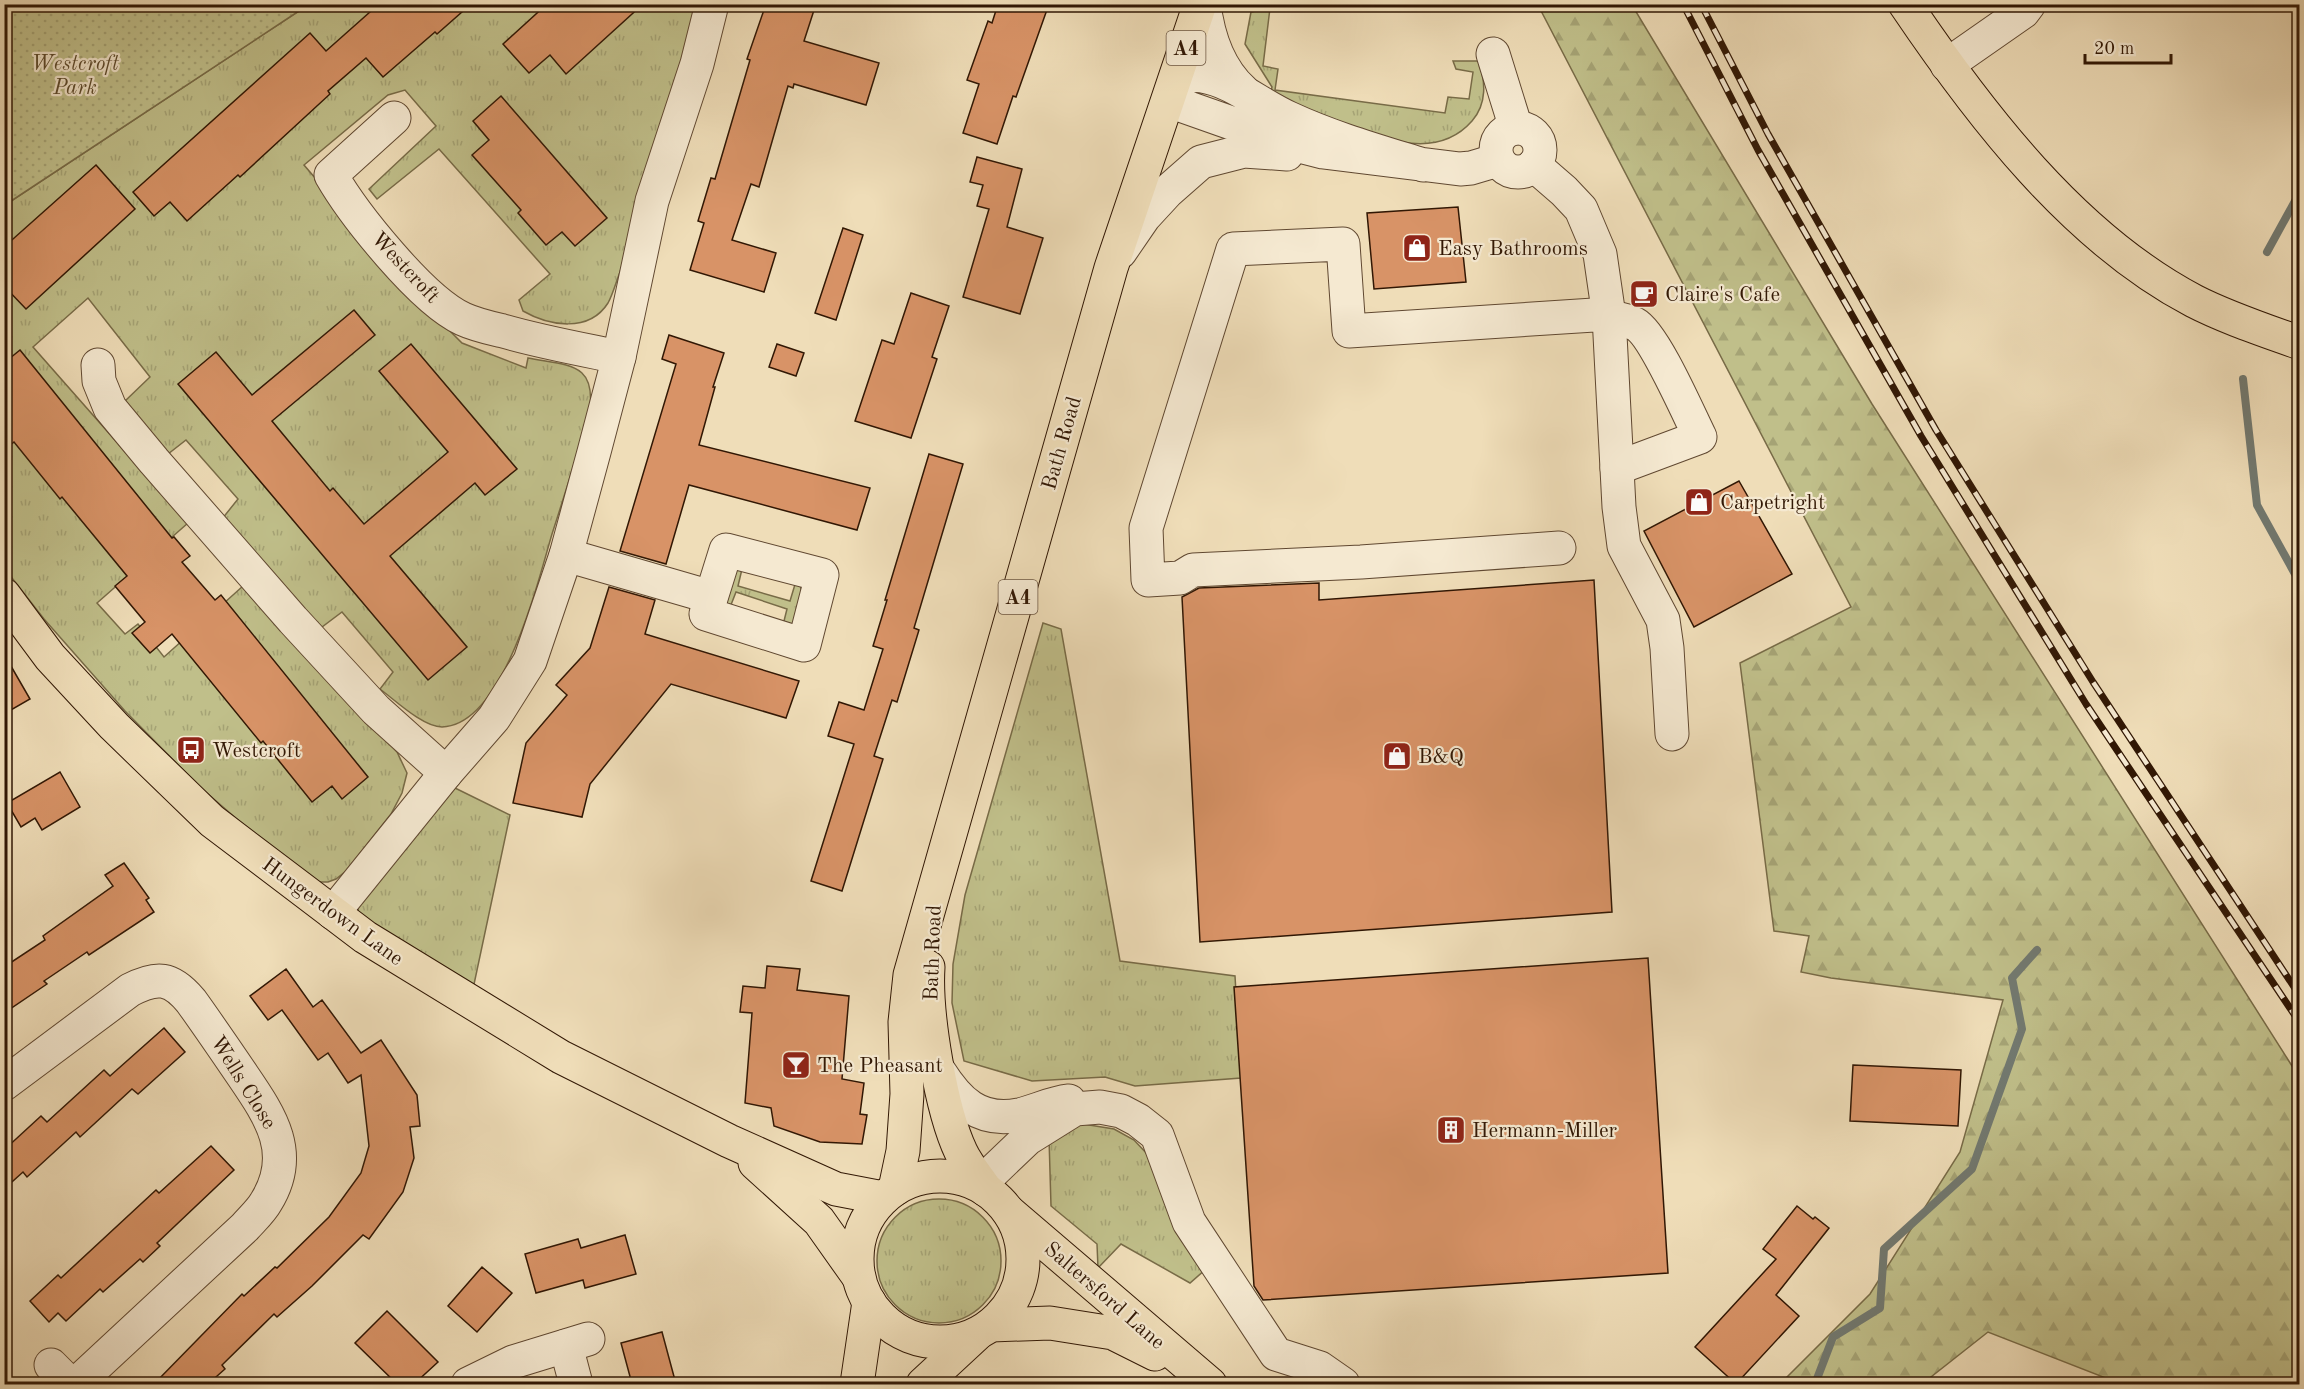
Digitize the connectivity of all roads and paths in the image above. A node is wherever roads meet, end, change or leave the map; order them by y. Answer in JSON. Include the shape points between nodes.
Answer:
{"nodes":[{"id":1,"x":712,"y":4,"type":"edge"},
{"id":2,"x":1200,"y":4,"type":"edge"},
{"id":3,"x":1204,"y":4,"type":"edge"},
{"id":4,"x":1905,"y":4,"type":"edge"},
{"id":5,"x":2029,"y":4,"type":"edge"},
{"id":6,"x":1493,"y":54,"type":"dead end"},
{"id":7,"x":1947,"y":65,"type":"junction"},
{"id":8,"x":1172,"y":91,"type":"junction"},
{"id":9,"x":1246,"y":95,"type":"junction"},
{"id":10,"x":394,"y":118,"type":"dead end"},
{"id":11,"x":1516,"y":128,"type":"junction"},
{"id":12,"x":1498,"y":160,"type":"junction"},
{"id":13,"x":1424,"y":165,"type":"junction"},
{"id":14,"x":1534,"y":165,"type":"junction"},
{"id":15,"x":1111,"y":268,"type":"junction"},
{"id":16,"x":1609,"y":316,"type":"junction"},
{"id":17,"x":2300,"y":343,"type":"edge"},
{"id":18,"x":620,"y":357,"type":"junction"},
{"id":19,"x":98,"y":365,"type":"dead end"},
{"id":20,"x":1617,"y":468,"type":"junction"},
{"id":21,"x":1559,"y":548,"type":"dead end"},
{"id":22,"x":566,"y":555,"type":"junction"},
{"id":23,"x":4,"y":595,"type":"edge"},
{"id":24,"x":711,"y":597,"type":"dead end"},
{"id":25,"x":1672,"y":734,"type":"dead end"},
{"id":26,"x":446,"y":773,"type":"junction"},
{"id":27,"x":935,"y":885,"type":"junction"},
{"id":28,"x":333,"y":913,"type":"junction"},
{"id":29,"x":939,"y":1071,"type":"junction"},
{"id":30,"x":4,"y":1084,"type":"edge"},
{"id":31,"x":1121,"y":1111,"type":"junction"},
{"id":32,"x":729,"y":1141,"type":"junction"},
{"id":33,"x":889,"y":1193,"type":"junction"},
{"id":34,"x":992,"y":1195,"type":"junction"},
{"id":35,"x":864,"y":1289,"type":"junction"},
{"id":36,"x":985,"y":1328,"type":"junction"},
{"id":37,"x":1206,"y":1382,"type":"edge"},
{"id":38,"x":76,"y":1384,"type":"edge"},
{"id":39,"x":468,"y":1384,"type":"edge"},
{"id":40,"x":576,"y":1384,"type":"edge"},
{"id":41,"x":857,"y":1384,"type":"edge"},
{"id":42,"x":923,"y":1384,"type":"edge"},
{"id":43,"x":1343,"y":1384,"type":"edge"}],
"edges":[{"from":1,"to":18,"type":"street","via":[[697,64],[652,201]]},
{"from":2,"to":8,"type":"main road","name":"Bath Road","number":"A4"},
{"from":3,"to":9,"type":"street","via":[[1214,48],[1228,74]]},
{"from":4,"to":7,"type":"main road"},
{"from":5,"to":7,"type":"street"},
{"from":6,"to":11,"type":"street"},
{"from":7,"to":17,"type":"main road","via":[[1976,105],[2056,194],[2129,258],[2194,301]]},
{"from":8,"to":9,"type":"street","via":[[1181,80],[1195,75],[1211,78]]},
{"from":8,"to":13,"type":"street","via":[[1183,106],[1305,148]]},
{"from":8,"to":15,"type":"main road","name":"Bath Road","number":"A4"},
{"from":9,"to":13,"type":"street","via":[[1324,133]]},
{"from":10,"to":18,"type":"street","name":"Westcroft","via":[[331,175],[420,287],[463,319]]},
{"from":11,"to":12,"type":"street","via":[[1498,140]]},
{"from":11,"to":14,"type":"street","via":[[1529,131],[1539,142]]},
{"from":12,"to":13,"type":"street","via":[[1467,169]]},
{"from":12,"to":14,"type":"street","via":[[1512,171],[1524,171]]},
{"from":13,"to":15,"type":"street","via":[[1244,151],[1212,158],[1191,169],[1168,191],[1139,224]]},
{"from":14,"to":16,"type":"street","via":[[1564,191],[1586,219],[1600,254]]},
{"from":15,"to":27,"type":"main road","name":"Bath Road","number":"A4"},
{"from":16,"to":20,"type":"street"},
{"from":16,"to":20,"type":"street","via":[[1636,325],[1646,336],[1700,437]]},
{"from":16,"to":21,"type":"street","via":[[1349,332],[1343,244],[1233,249],[1146,528],[1148,580],[1180,579],[1193,570],[1214,568]]},
{"from":18,"to":22,"type":"street"},
{"from":19,"to":26,"type":"street","via":[[99,381],[110,408],[154,461],[376,710]]},
{"from":20,"to":25,"type":"street","via":[[1624,546],[1663,620]]},
{"from":22,"to":24,"type":"street"},
{"from":22,"to":26,"type":"street","via":[[530,661],[494,718]]},
{"from":23,"to":28,"type":"main road","name":"Hungerdown Lane","via":[[50,657],[163,774],[212,821]]},
{"from":26,"to":28,"type":"street"},
{"from":27,"to":29,"type":"main road","name":"Bath Road","number":"A4","via":[[927,980]]},
{"from":27,"to":33,"type":"main road","name":"Bath Road","number":"A4","via":[[910,975],[905,1022],[907,1094],[903,1151]]},
{"from":28,"to":32,"type":"main road","name":"Hungerdown Lane","via":[[401,961],[561,1057]]},
{"from":29,"to":31,"type":"street","via":[[970,1108],[997,1116],[1019,1115],[1068,1101],[1096,1102]]},
{"from":29,"to":34,"type":"main road","name":"Bath Road","number":"A4","via":[[961,1153]]},
{"from":30,"to":38,"type":"street","name":"Wells Close","via":[[130,990],[178,972],[178,987],[271,1119],[279,1147],[278,1175],[265,1204]]},
{"from":31,"to":34,"type":"street","via":[[1100,1107],[1075,1109],[1027,1139]]},
{"from":31,"to":43,"type":"street","via":[[1157,1135],[1189,1222],[1276,1354],[1320,1368]]},
{"from":32,"to":33,"type":"main road","name":"Hungerdown Lane","via":[[837,1189]]},
{"from":32,"to":35,"type":"main road","name":"Hungerdown Lane","via":[[819,1221]]},
{"from":33,"to":34,"type":"main road","via":[[934,1176],[964,1179]]},
{"from":33,"to":35,"type":"main road","via":[[866,1222],[857,1248]]},
{"from":34,"to":36,"type":"main road","via":[[1019,1233],[1023,1261],[1010,1303]]},
{"from":34,"to":37,"type":"main road","name":"Saltersford Lane"},
{"from":35,"to":36,"type":"main road","via":[[886,1323],[910,1337],[938,1342],[966,1338]]},
{"from":35,"to":41,"type":"main road"},
{"from":36,"to":37,"type":"main road","name":"Saltersford Lane","via":[[1050,1323],[1113,1333]]},
{"from":36,"to":42,"type":"main road"},
{"from":39,"to":40,"type":"street","via":[[513,1362],[577,1342]]}]}
